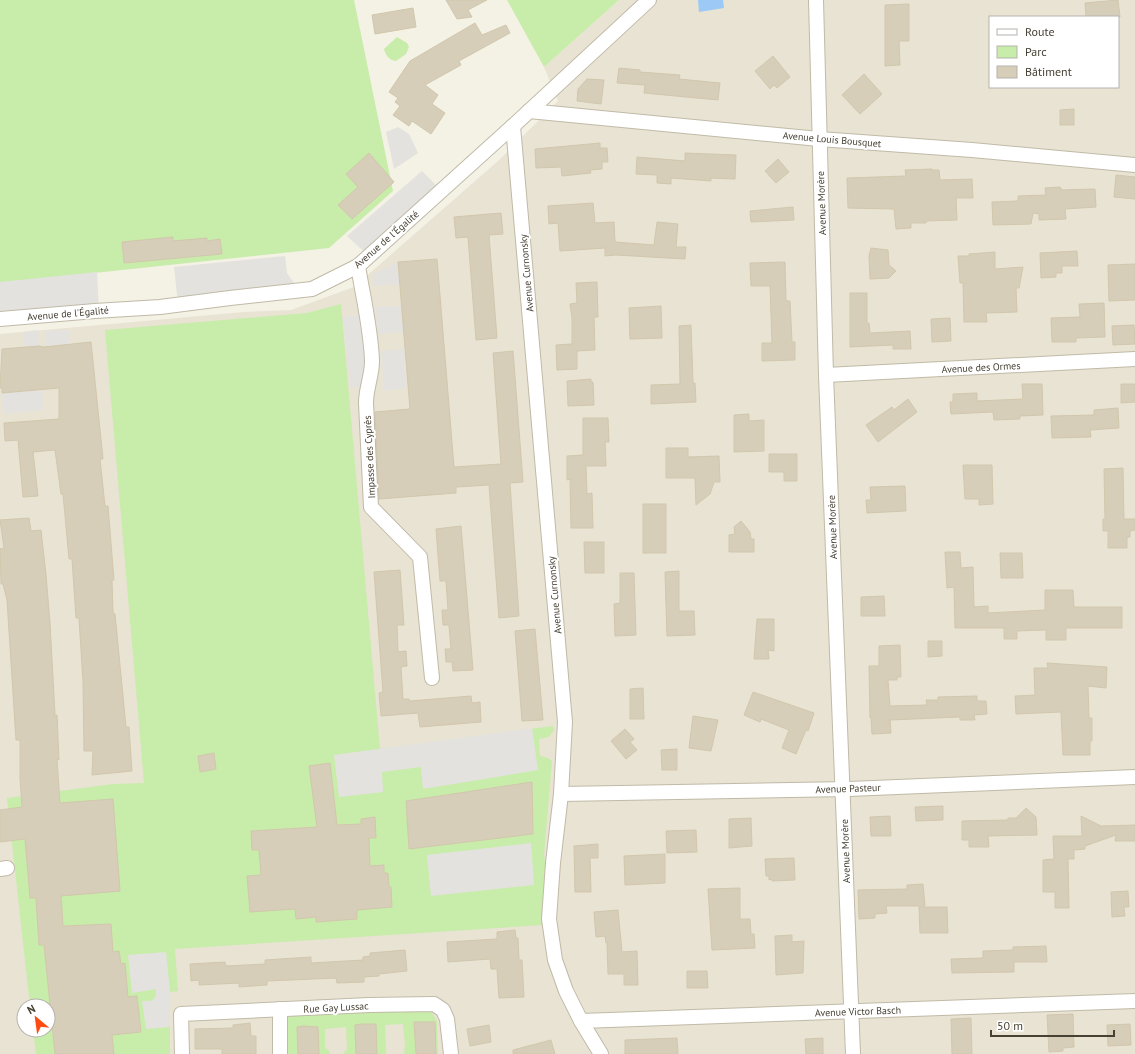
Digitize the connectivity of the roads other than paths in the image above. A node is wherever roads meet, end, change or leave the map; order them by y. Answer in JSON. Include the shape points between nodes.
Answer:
{"nodes":[{"id":1,"x":649,"y":0,"type":"edge"},
{"id":2,"x":816,"y":0,"type":"edge"},
{"id":3,"x":529,"y":111,"type":"junction"},
{"id":4,"x":513,"y":126,"type":"junction"},
{"id":5,"x":819,"y":139,"type":"junction"},
{"id":6,"x":1135,"y":165,"type":"edge"},
{"id":7,"x":358,"y":266,"type":"junction"},
{"id":8,"x":0,"y":319,"type":"edge"},
{"id":9,"x":1135,"y":359,"type":"edge"},
{"id":10,"x":826,"y":375,"type":"junction"},
{"id":11,"x":432,"y":678,"type":"dead end"},
{"id":12,"x":1135,"y":777,"type":"edge"},
{"id":13,"x":843,"y":789,"type":"junction"},
{"id":14,"x":561,"y":794,"type":"junction"},
{"id":15,"x":1135,"y":1001,"type":"edge"},
{"id":16,"x":280,"y":1009,"type":"junction"},
{"id":17,"x":851,"y":1011,"type":"junction"},
{"id":18,"x":581,"y":1021,"type":"junction"},
{"id":19,"x":182,"y":1054,"type":"edge"},
{"id":20,"x":280,"y":1054,"type":"edge"},
{"id":21,"x":451,"y":1054,"type":"edge"},
{"id":22,"x":601,"y":1054,"type":"edge"},
{"id":23,"x":853,"y":1054,"type":"edge"}],
"edges":[{"from":1,"to":3,"type":"street","name":"Avenue de l'Égalité"},
{"from":2,"to":5,"type":"street","name":"Avenue Morère"},
{"from":3,"to":4,"type":"street","name":"Avenue de l'Égalité"},
{"from":3,"to":5,"type":"street","name":"Avenue Louis Bousquet"},
{"from":4,"to":7,"type":"street","name":"Avenue de l'Égalité"},
{"from":4,"to":14,"type":"street","name":"Avenue Curnonsky","via":[[565,722]]},
{"from":5,"to":6,"type":"street","name":"Avenue Louis Bousquet"},
{"from":5,"to":10,"type":"street","name":"Avenue Morère"},
{"from":7,"to":8,"type":"street","name":"Avenue de l'Égalité","via":[[312,289],[160,307]]},
{"from":7,"to":11,"type":"street","name":"Impasse des Cyprès","via":[[372,360],[366,403],[371,507],[420,558]]},
{"from":9,"to":10,"type":"street","name":"Avenue des Ormes"},
{"from":10,"to":13,"type":"street","name":"Avenue Morère"},
{"from":12,"to":13,"type":"street","name":"Avenue Pasteur"},
{"from":13,"to":14,"type":"street","name":"Avenue Pasteur"},
{"from":13,"to":17,"type":"street","name":"Avenue Morère"},
{"from":14,"to":18,"type":"street","name":"Avenue Curnonsky","via":[[549,919],[555,960],[566,991]]},
{"from":15,"to":17,"type":"street","name":"Avenue Victor Basch"},
{"from":16,"to":19,"type":"street","name":"Rue Gay Lussac","via":[[181,1014]]},
{"from":16,"to":20,"type":"street"},
{"from":16,"to":21,"type":"street","name":"Rue Gay Lussac","via":[[434,1004],[443,1010],[447,1019]]},
{"from":17,"to":18,"type":"street","name":"Avenue Victor Basch"},
{"from":17,"to":23,"type":"street","name":"Avenue Morère"},
{"from":18,"to":22,"type":"street","name":"Avenue Curnonsky"}]}
